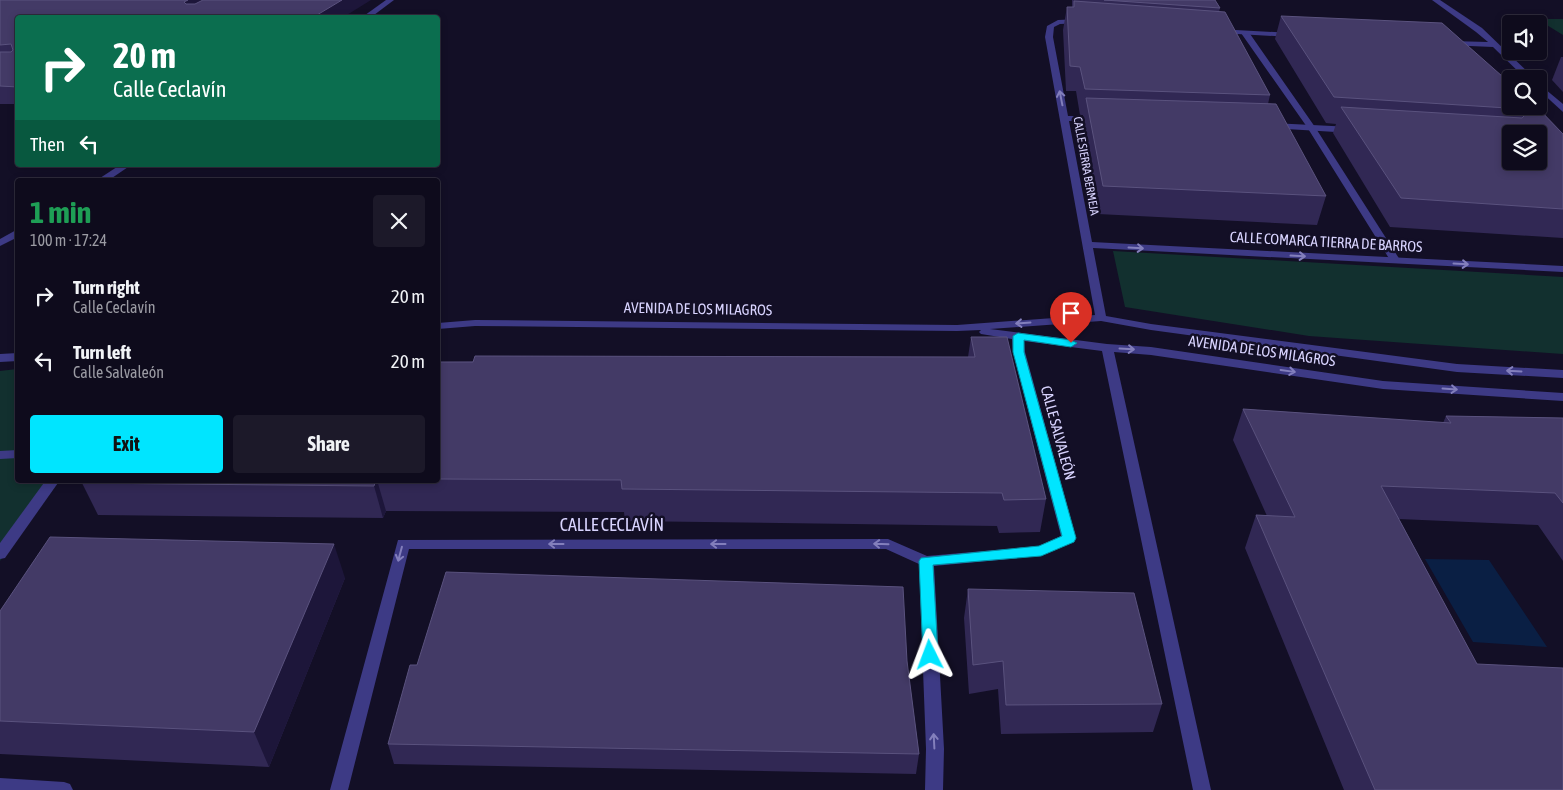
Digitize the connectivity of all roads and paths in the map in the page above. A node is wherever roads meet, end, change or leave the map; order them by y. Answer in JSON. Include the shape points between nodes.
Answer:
{"nodes":[{"id":1,"x":391,"y":0,"type":"edge"},
{"id":2,"x":1436,"y":0,"type":"edge"},
{"id":3,"x":368,"y":15,"type":"edge"},
{"id":4,"x":1090,"y":22,"type":"edge"},
{"id":5,"x":1216,"y":31,"type":"edge"},
{"id":6,"x":1245,"y":33,"type":"junction"},
{"id":7,"x":1304,"y":36,"type":"edge"},
{"id":8,"x":1443,"y":43,"type":"edge"},
{"id":9,"x":1495,"y":45,"type":"junction"},
{"id":10,"x":1521,"y":70,"type":"edge"},
{"id":11,"x":1547,"y":94,"type":"edge"},
{"id":12,"x":1563,"y":109,"type":"edge"},
{"id":13,"x":1064,"y":118,"type":"junction"},
{"id":14,"x":1105,"y":120,"type":"edge"},
{"id":15,"x":1262,"y":126,"type":"edge"},
{"id":16,"x":1311,"y":127,"type":"junction"},
{"id":17,"x":1359,"y":130,"type":"edge"},
{"id":18,"x":123,"y":167,"type":"edge"},
{"id":19,"x":105,"y":178,"type":"edge"},
{"id":20,"x":15,"y":234,"type":"edge"},
{"id":21,"x":0,"y":243,"type":"edge"},
{"id":22,"x":1087,"y":245,"type":"junction"},
{"id":23,"x":1395,"y":260,"type":"junction"},
{"id":24,"x":1563,"y":269,"type":"edge"},
{"id":25,"x":1101,"y":318,"type":"junction"},
{"id":26,"x":440,"y":326,"type":"edge"},
{"id":27,"x":958,"y":328,"type":"junction"},
{"id":28,"x":1018,"y":336,"type":"junction"},
{"id":29,"x":1107,"y":348,"type":"junction"},
{"id":30,"x":15,"y":357,"type":"edge"},
{"id":31,"x":0,"y":358,"type":"edge"},
{"id":32,"x":1563,"y":374,"type":"edge"},
{"id":33,"x":1563,"y":397,"type":"edge"},
{"id":34,"x":15,"y":454,"type":"edge"},
{"id":35,"x":0,"y":455,"type":"edge"},
{"id":36,"x":52,"y":483,"type":"edge"},
{"id":37,"x":1069,"y":538,"type":"joint"},
{"id":38,"x":0,"y":553,"type":"edge"},
{"id":39,"x":926,"y":561,"type":"junction"},
{"id":40,"x":0,"y":786,"type":"edge"},
{"id":41,"x":64,"y":790,"type":"edge"},
{"id":42,"x":339,"y":790,"type":"edge"},
{"id":43,"x":934,"y":790,"type":"edge"},
{"id":44,"x":1202,"y":790,"type":"edge"}],
"edges":[{"from":1,"to":3,"type":"street"},
{"from":2,"to":9,"type":"street"},
{"from":13,"to":4,"type":"street","name":"CALLE SIERRA BERMEJA","one_way":true,"via":[[1049,37],[1051,26],[1058,22]]},
{"from":5,"to":6,"type":"street"},
{"from":6,"to":7,"type":"street"},
{"from":6,"to":16,"type":"street"},
{"from":8,"to":9,"type":"street"},
{"from":9,"to":10,"type":"street"},
{"from":11,"to":12,"type":"street"},
{"from":13,"to":14,"type":"street"},
{"from":13,"to":22,"type":"street","name":"CALLE SIERRA BERMEJA"},
{"from":15,"to":16,"type":"street"},
{"from":16,"to":17,"type":"street"},
{"from":16,"to":23,"type":"street"},
{"from":18,"to":19,"type":"street"},
{"from":20,"to":21,"type":"street"},
{"from":22,"to":23,"type":"street","name":"CALLE COMARCA TIERRA DE BARROS","one_way":true},
{"from":22,"to":25,"type":"street","name":"CALLE SIERRA BERMEJA"},
{"from":23,"to":24,"type":"street","name":"CALLE COMARCA TIERRA DE BARROS","one_way":true},
{"from":25,"to":27,"type":"street","name":"AVENIDA DE LOS MILAGROS","one_way":true},
{"from":32,"to":25,"type":"street","name":"AVENIDA DE LOS MILAGROS","one_way":true,"via":[[1457,368]]},
{"from":26,"to":27,"type":"street","name":"AVENIDA DE LOS MILAGROS","via":[[485,323]]},
{"from":27,"to":28,"type":"street","name":"AVENIDA DE LOS MILAGROS"},
{"from":28,"to":29,"type":"street","name":"AVENIDA DE LOS MILAGROS"},
{"from":28,"to":37,"type":"street","name":"CALLE SALVALEÓN","via":[[1019,352]]},
{"from":29,"to":33,"type":"street","name":"AVENIDA DE LOS MILAGROS","one_way":true,"via":[[1151,351],[1383,385]]},
{"from":29,"to":44,"type":"street"},
{"from":30,"to":31,"type":"street"},
{"from":34,"to":35,"type":"street"},
{"from":36,"to":38,"type":"street"},
{"from":37,"to":39,"type":"street","name":"CALLE CECLAVÍN","via":[[1041,551]]},
{"from":39,"to":42,"type":"street","name":"CALLE CECLAVÍN","one_way":true,"via":[[888,544],[403,544]]},
{"from":43,"to":39,"type":"street","one_way":true},
{"from":40,"to":41,"type":"street"}]}
